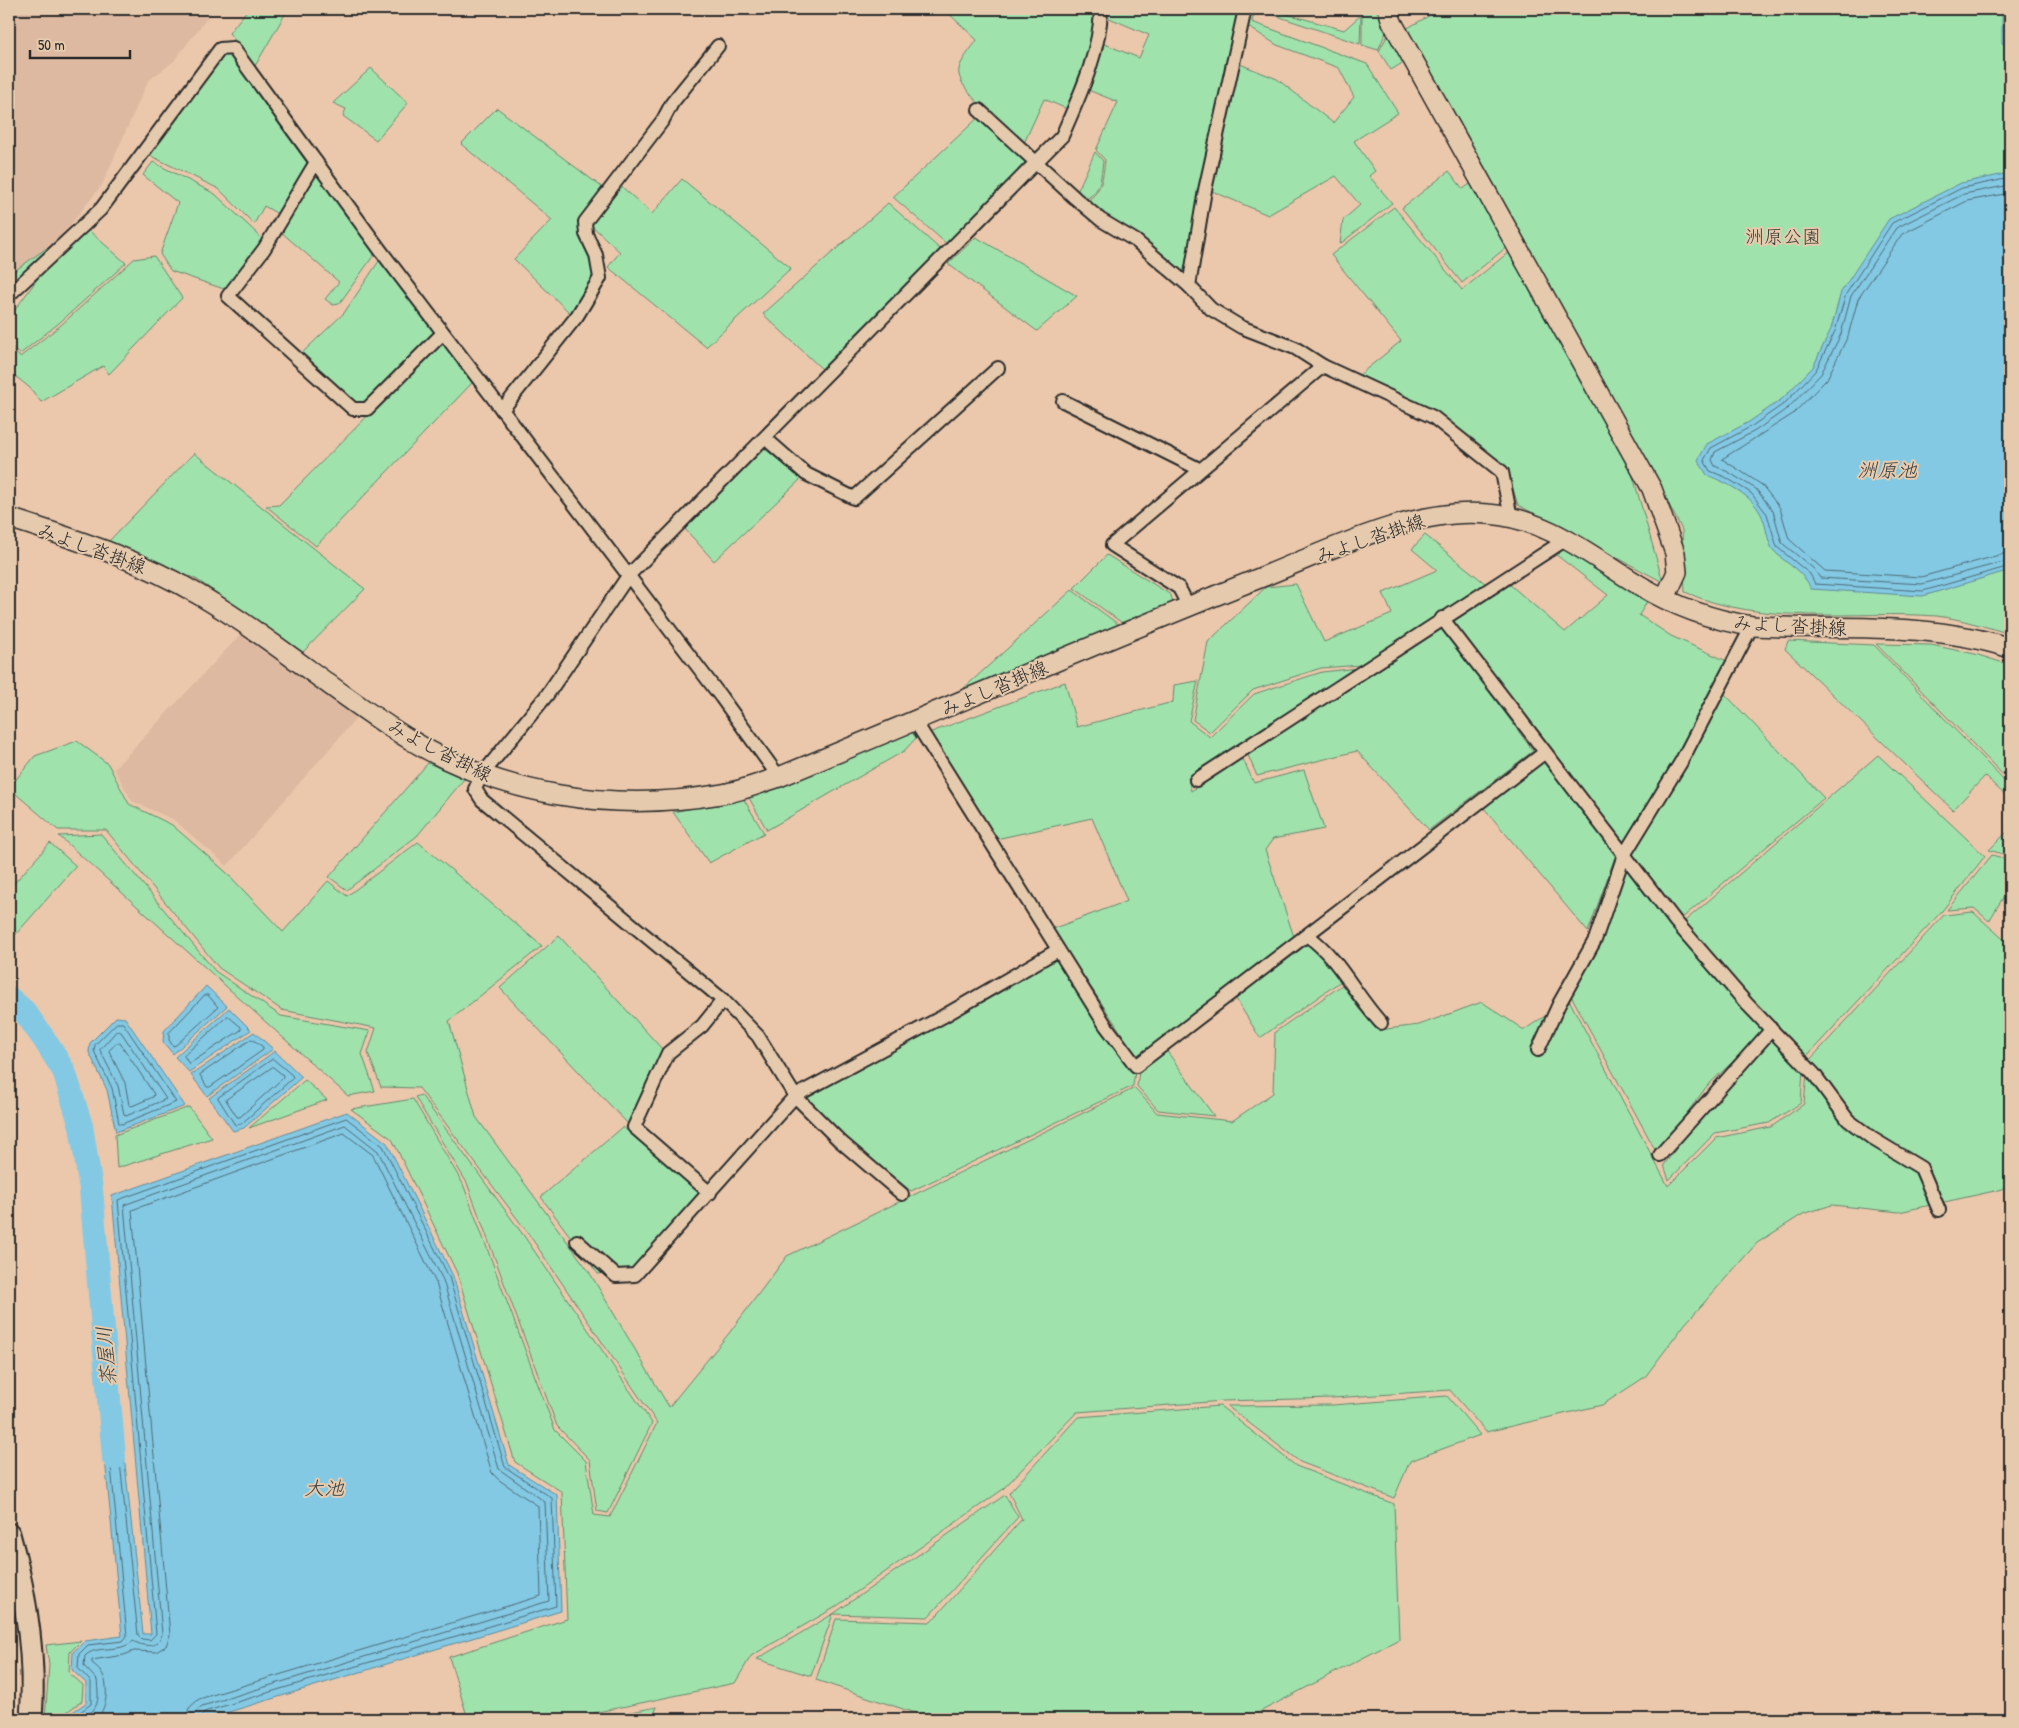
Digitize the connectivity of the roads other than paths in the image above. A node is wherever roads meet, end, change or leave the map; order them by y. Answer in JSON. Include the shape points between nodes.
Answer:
{"nodes":[{"id":1,"x":1102,"y":9,"type":"edge"},
{"id":2,"x":1244,"y":9,"type":"edge"},
{"id":3,"x":1388,"y":9,"type":"edge"},
{"id":4,"x":718,"y":46,"type":"dead end"},
{"id":5,"x":980,"y":110,"type":"dead end"},
{"id":6,"x":316,"y":162,"type":"junction"},
{"id":7,"x":1037,"y":162,"type":"junction"},
{"id":8,"x":1189,"y":286,"type":"junction"},
{"id":9,"x":9,"y":295,"type":"edge"},
{"id":10,"x":443,"y":333,"type":"junction"},
{"id":11,"x":1323,"y":366,"type":"junction"},
{"id":12,"x":998,"y":368,"type":"dead end"},
{"id":13,"x":1063,"y":401,"type":"dead end"},
{"id":14,"x":502,"y":410,"type":"junction"},
{"id":15,"x":765,"y":438,"type":"junction"},
{"id":16,"x":1199,"y":469,"type":"junction"},
{"id":17,"x":9,"y":518,"type":"edge"},
{"id":18,"x":1511,"y":518,"type":"junction"},
{"id":19,"x":1568,"y":538,"type":"junction"},
{"id":20,"x":628,"y":576,"type":"junction"},
{"id":21,"x":1665,"y":598,"type":"junction"},
{"id":22,"x":1189,"y":607,"type":"junction"},
{"id":23,"x":1442,"y":618,"type":"junction"},
{"id":24,"x":1752,"y":626,"type":"junction"},
{"id":25,"x":2010,"y":648,"type":"edge"},
{"id":26,"x":915,"y":721,"type":"junction"},
{"id":27,"x":1544,"y":753,"type":"junction"},
{"id":28,"x":481,"y":776,"type":"junction"},
{"id":29,"x":779,"y":778,"type":"junction"},
{"id":30,"x":1196,"y":780,"type":"dead end"},
{"id":31,"x":1624,"y":855,"type":"junction"},
{"id":32,"x":1308,"y":936,"type":"junction"},
{"id":33,"x":1058,"y":950,"type":"junction"},
{"id":34,"x":723,"y":1000,"type":"junction"},
{"id":35,"x":1381,"y":1023,"type":"dead end"},
{"id":36,"x":1772,"y":1029,"type":"junction"},
{"id":37,"x":1538,"y":1050,"type":"dead end"},
{"id":38,"x":795,"y":1096,"type":"junction"},
{"id":39,"x":1660,"y":1156,"type":"dead end"},
{"id":40,"x":710,"y":1193,"type":"junction"},
{"id":41,"x":902,"y":1194,"type":"dead end"},
{"id":42,"x":1939,"y":1210,"type":"dead end"},
{"id":43,"x":577,"y":1241,"type":"dead end"},
{"id":44,"x":9,"y":1534,"type":"edge"},
{"id":45,"x":30,"y":1719,"type":"edge"}],
"edges":[{"from":1,"to":7,"type":"street","via":[[1101,27],[1082,92],[1062,136]]},
{"from":2,"to":8,"type":"street","via":[[1205,190]]},
{"from":3,"to":21,"type":"main road","via":[[1392,22],[1652,489],[1675,553],[1677,572]]},
{"from":4,"to":14,"type":"street","via":[[672,102],[663,120],[585,222],[600,278],[577,316]]},
{"from":5,"to":7,"type":"street"},
{"from":6,"to":9,"type":"street","via":[[233,48],[220,49],[101,209]]},
{"from":6,"to":10,"type":"street"},
{"from":6,"to":10,"type":"street","via":[[264,249],[228,296],[353,410],[367,409]]},
{"from":7,"to":8,"type":"street","via":[[1101,220],[1136,241]]},
{"from":7,"to":15,"type":"street"},
{"from":8,"to":11,"type":"street","via":[[1211,309],[1241,327],[1295,348]]},
{"from":10,"to":14,"type":"street"},
{"from":11,"to":16,"type":"street"},
{"from":11,"to":18,"type":"street","via":[[1433,417],[1502,472]]},
{"from":12,"to":15,"type":"street","via":[[854,498],[806,474]]},
{"from":13,"to":16,"type":"street"},
{"from":14,"to":20,"type":"street"},
{"from":15,"to":20,"type":"street"},
{"from":16,"to":22,"type":"street","via":[[1112,545],[1179,588]]},
{"from":17,"to":28,"type":"main road","name":"みよし沓掛線","via":[[91,544],[202,596],[405,737]]},
{"from":18,"to":19,"type":"main road","name":"みよし沓掛線"},
{"from":18,"to":22,"type":"main road","name":"みよし沓掛線","via":[[1459,512],[1392,526]]},
{"from":19,"to":21,"type":"main road","name":"みよし沓掛線","via":[[1640,586]]},
{"from":19,"to":23,"type":"street"},
{"from":20,"to":28,"type":"street","via":[[547,695]]},
{"from":20,"to":29,"type":"street","via":[[721,696]]},
{"from":21,"to":24,"type":"main road","name":"みよし沓掛線","via":[[1706,617]]},
{"from":22,"to":26,"type":"main road","name":"みよし沓掛線"},
{"from":23,"to":27,"type":"street"},
{"from":23,"to":30,"type":"street"},
{"from":24,"to":25,"type":"main road","name":"みよし沓掛線","via":[[1899,628],[1945,632]]},
{"from":24,"to":31,"type":"street","via":[[1681,762]]},
{"from":26,"to":29,"type":"main road","name":"みよし沓掛線"},
{"from":26,"to":33,"type":"street"},
{"from":27,"to":31,"type":"street"},
{"from":27,"to":32,"type":"street","via":[[1438,832]]},
{"from":28,"to":29,"type":"main road","name":"みよし沓掛線","via":[[535,792],[586,800],[659,802],[724,794]]},
{"from":28,"to":34,"type":"street","via":[[475,790],[482,800]]},
{"from":31,"to":36,"type":"street","via":[[1722,977]]},
{"from":31,"to":37,"type":"street","via":[[1594,940]]},
{"from":32,"to":33,"type":"street","via":[[1136,1066],[1106,1026]]},
{"from":32,"to":35,"type":"street","via":[[1321,945],[1363,1004]]},
{"from":33,"to":38,"type":"street"},
{"from":34,"to":38,"type":"street","via":[[758,1036]]},
{"from":34,"to":40,"type":"street","via":[[702,1026],[668,1053],[634,1127]]},
{"from":36,"to":39,"type":"street"},
{"from":36,"to":42,"type":"street","via":[[1828,1090],[1848,1120],[1921,1168]]},
{"from":38,"to":40,"type":"street"},
{"from":38,"to":41,"type":"street","via":[[840,1141]]},
{"from":40,"to":43,"type":"street","via":[[635,1275],[616,1276]]},
{"from":44,"to":45,"type":"main road","via":[[30,1639]]}]}
